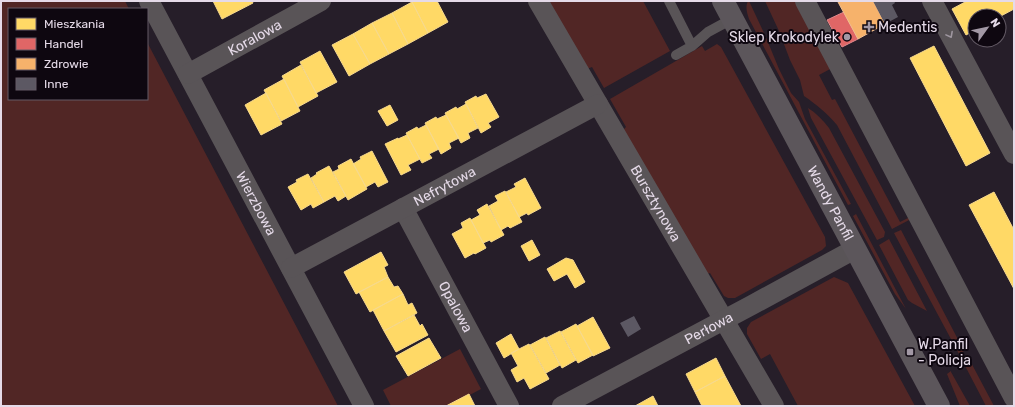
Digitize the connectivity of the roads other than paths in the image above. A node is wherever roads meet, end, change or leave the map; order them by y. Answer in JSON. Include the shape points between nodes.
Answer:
{"nodes":[{"id":1,"x":149,"y":1,"type":"edge"},
{"id":2,"x":321,"y":1,"type":"edge"},
{"id":3,"x":538,"y":1,"type":"edge"},
{"id":4,"x":669,"y":1,"type":"edge"},
{"id":5,"x":805,"y":1,"type":"edge"},
{"id":6,"x":932,"y":1,"type":"edge"},
{"id":7,"x":298,"y":7,"type":"edge"},
{"id":8,"x":727,"y":10,"type":"edge"},
{"id":9,"x":692,"y":46,"type":"junction"},
{"id":10,"x":676,"y":55,"type":"dead end"},
{"id":11,"x":188,"y":74,"type":"junction"},
{"id":12,"x":598,"y":104,"type":"junction"},
{"id":13,"x":1014,"y":154,"type":"edge"},
{"id":14,"x":403,"y":208,"type":"junction"},
{"id":15,"x":855,"y":249,"type":"junction"},
{"id":16,"x":291,"y":268,"type":"junction"},
{"id":17,"x":724,"y":320,"type":"junction"},
{"id":18,"x":1014,"y":398,"type":"edge"},
{"id":19,"x":364,"y":406,"type":"edge"},
{"id":20,"x":509,"y":406,"type":"edge"},
{"id":21,"x":562,"y":406,"type":"edge"},
{"id":22,"x":774,"y":406,"type":"edge"},
{"id":23,"x":939,"y":406,"type":"edge"}],
"edges":[{"from":1,"to":11,"type":"street","name":"Wierzbowa"},
{"from":2,"to":7,"type":"street","name":"Koralowa"},
{"from":3,"to":12,"type":"street","name":"Bursztynowa"},
{"from":4,"to":9,"type":"lane"},
{"from":5,"to":18,"type":"street"},
{"from":6,"to":13,"type":"street","one_way":true},
{"from":7,"to":11,"type":"street","name":"Koralowa"},
{"from":8,"to":9,"type":"lane"},
{"from":8,"to":15,"type":"street","name":"Wandy Panfil"},
{"from":9,"to":10,"type":"lane"},
{"from":11,"to":16,"type":"street","name":"Wierzbowa"},
{"from":12,"to":14,"type":"street","name":"Nefrytowa"},
{"from":12,"to":17,"type":"street","name":"Bursztynowa"},
{"from":14,"to":16,"type":"street","name":"Nefrytowa"},
{"from":14,"to":20,"type":"street","name":"Opalowa"},
{"from":15,"to":17,"type":"street","name":"Perłowa"},
{"from":15,"to":23,"type":"street","name":"Wandy Panfil"},
{"from":16,"to":19,"type":"street","name":"Wierzbowa"},
{"from":17,"to":21,"type":"street","name":"Perłowa"},
{"from":17,"to":22,"type":"street","name":"Bursztynowa"}]}
